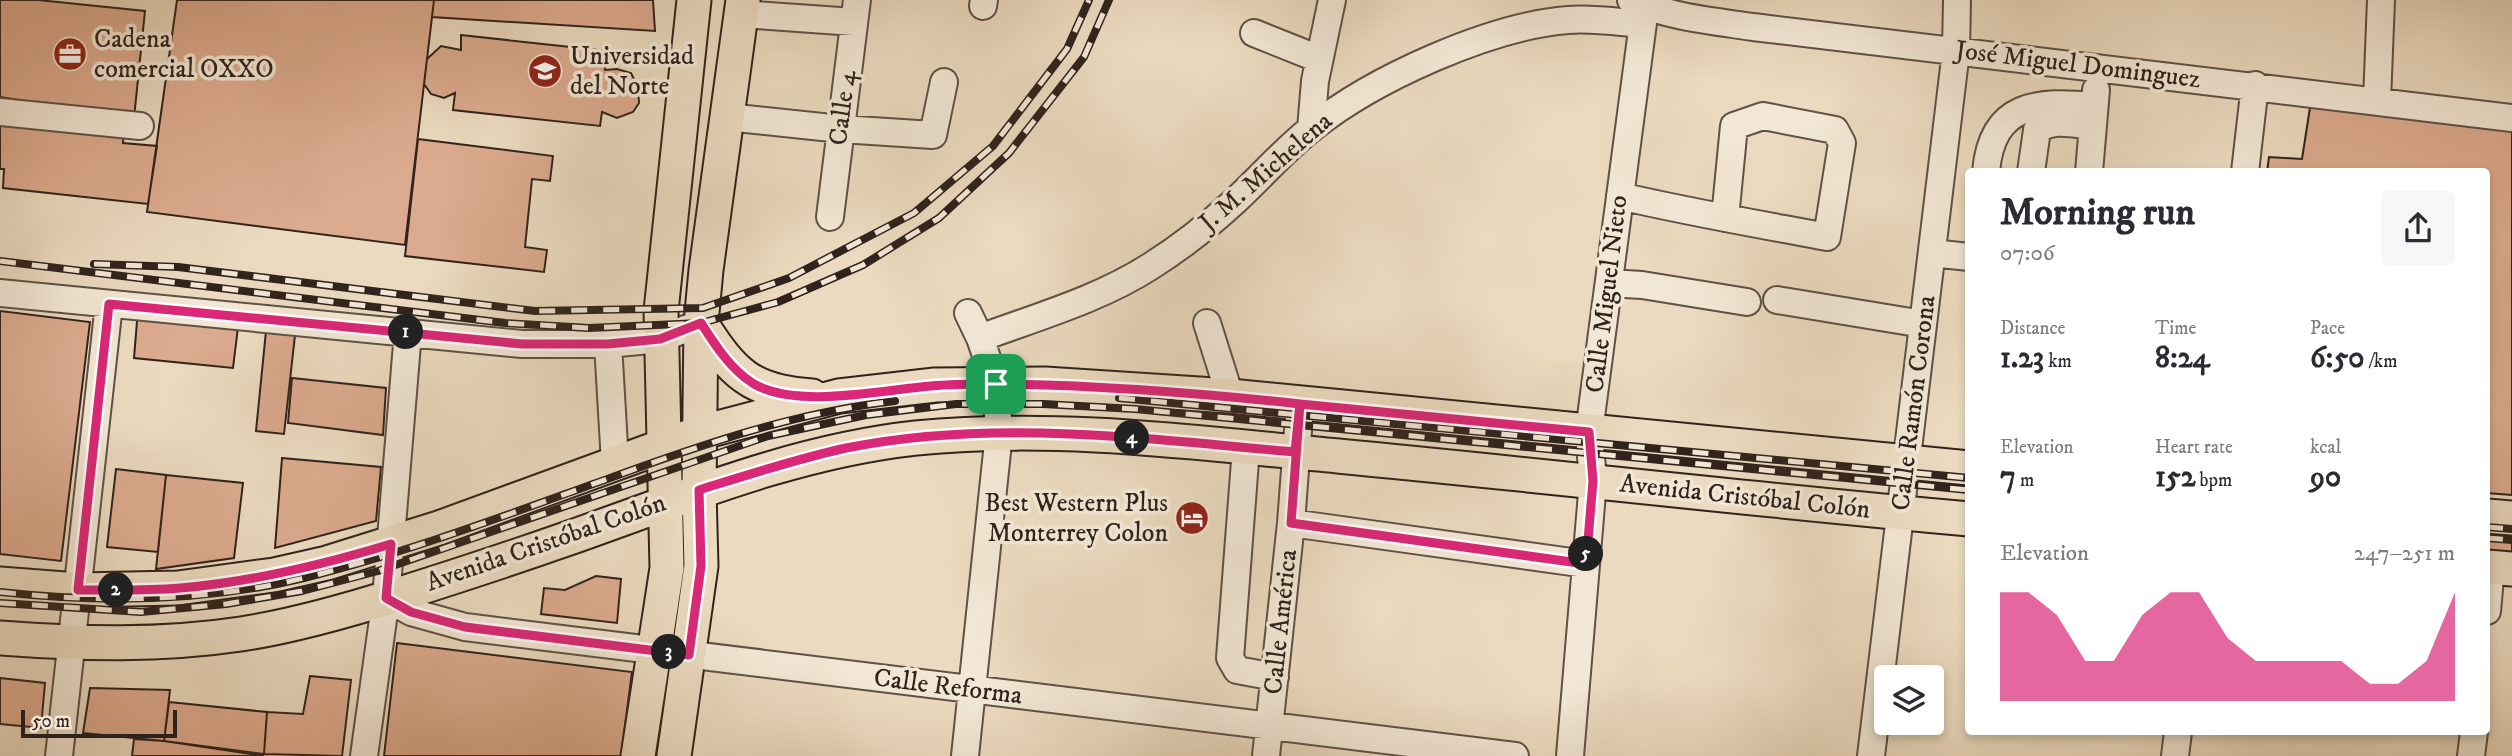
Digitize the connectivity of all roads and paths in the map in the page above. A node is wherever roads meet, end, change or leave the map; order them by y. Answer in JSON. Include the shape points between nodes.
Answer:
{"nodes":[{"id":1,"x":694,"y":0,"type":"edge"},
{"id":2,"x":1332,"y":0,"type":"edge"},
{"id":3,"x":1957,"y":0,"type":"edge"},
{"id":4,"x":2381,"y":0,"type":"edge"},
{"id":5,"x":743,"y":7,"type":"edge"},
{"id":6,"x":1641,"y":8,"type":"edge"},
{"id":7,"x":856,"y":11,"type":"edge"},
{"id":8,"x":1254,"y":33,"type":"dead end"},
{"id":9,"x":1956,"y":51,"type":"junction"},
{"id":10,"x":1319,"y":59,"type":"junction"},
{"id":11,"x":2099,"y":67,"type":"junction"},
{"id":12,"x":944,"y":82,"type":"dead end"},
{"id":13,"x":2255,"y":85,"type":"junction"},
{"id":14,"x":2377,"y":100,"type":"junction"},
{"id":15,"x":0,"y":112,"type":"edge"},
{"id":16,"x":2093,"y":116,"type":"junction"},
{"id":17,"x":727,"y":117,"type":"junction"},
{"id":18,"x":2512,"y":118,"type":"edge"},
{"id":19,"x":140,"y":127,"type":"dead end"},
{"id":20,"x":841,"y":129,"type":"junction"},
{"id":21,"x":1311,"y":129,"type":"junction"},
{"id":22,"x":1987,"y":168,"type":"edge"},
{"id":23,"x":2032,"y":168,"type":"edge"},
{"id":24,"x":2088,"y":168,"type":"edge"},
{"id":25,"x":2245,"y":168,"type":"edge"},
{"id":26,"x":1620,"y":196,"type":"junction"},
{"id":27,"x":830,"y":217,"type":"dead end"},
{"id":28,"x":1725,"y":218,"type":"junction"},
{"id":29,"x":1932,"y":253,"type":"junction"},
{"id":30,"x":1965,"y":257,"type":"edge"},
{"id":31,"x":1609,"y":283,"type":"junction"},
{"id":32,"x":0,"y":293,"type":"edge"},
{"id":33,"x":1777,"y":300,"type":"dead end"},
{"id":34,"x":1747,"y":302,"type":"dead end"},
{"id":35,"x":109,"y":304,"type":"junction"},
{"id":36,"x":968,"y":313,"type":"dead end"},
{"id":37,"x":701,"y":323,"type":"junction"},
{"id":38,"x":1207,"y":323,"type":"dead end"},
{"id":39,"x":1923,"y":324,"type":"junction"},
{"id":40,"x":408,"y":332,"type":"junction"},
{"id":41,"x":980,"y":338,"type":"junction"},
{"id":42,"x":660,"y":339,"type":"junction"},
{"id":43,"x":608,"y":344,"type":"junction"},
{"id":44,"x":996,"y":384,"type":"junction"},
{"id":45,"x":839,"y":396,"type":"junction"},
{"id":46,"x":1230,"y":396,"type":"junction"},
{"id":47,"x":1300,"y":404,"type":"junction"},
{"id":48,"x":1589,"y":432,"type":"junction"},
{"id":49,"x":699,"y":433,"type":"junction"},
{"id":50,"x":999,"y":433,"type":"junction"},
{"id":51,"x":663,"y":445,"type":"junction"},
{"id":52,"x":1246,"y":448,"type":"junction"},
{"id":53,"x":1295,"y":452,"type":"junction"},
{"id":54,"x":1907,"y":462,"type":"junction"},
{"id":55,"x":615,"y":463,"type":"junction"},
{"id":56,"x":1965,"y":468,"type":"edge"},
{"id":57,"x":1593,"y":481,"type":"junction"},
{"id":58,"x":699,"y":490,"type":"junction"},
{"id":59,"x":664,"y":503,"type":"junction"},
{"id":60,"x":1900,"y":513,"type":"junction"},
{"id":61,"x":2490,"y":516,"type":"edge"},
{"id":62,"x":2512,"y":518,"type":"edge"},
{"id":63,"x":1965,"y":519,"type":"edge"},
{"id":64,"x":1291,"y":523,"type":"junction"},
{"id":65,"x":391,"y":544,"type":"junction"},
{"id":66,"x":1586,"y":564,"type":"junction"},
{"id":67,"x":2497,"y":568,"type":"edge"},
{"id":68,"x":0,"y":584,"type":"edge"},
{"id":69,"x":78,"y":590,"type":"junction"},
{"id":70,"x":386,"y":598,"type":"junction"},
{"id":71,"x":2490,"y":598,"type":"edge"},
{"id":72,"x":0,"y":638,"type":"edge"},
{"id":73,"x":73,"y":644,"type":"junction"},
{"id":74,"x":655,"y":650,"type":"junction"},
{"id":75,"x":689,"y":655,"type":"junction"},
{"id":76,"x":1275,"y":677,"type":"junction"},
{"id":77,"x":973,"y":690,"type":"junction"},
{"id":78,"x":1270,"y":726,"type":"junction"},
{"id":79,"x":2178,"y":735,"type":"edge"},
{"id":80,"x":2474,"y":735,"type":"edge"},
{"id":81,"x":59,"y":756,"type":"edge"},
{"id":82,"x":364,"y":756,"type":"edge"},
{"id":83,"x":638,"y":756,"type":"edge"},
{"id":84,"x":674,"y":756,"type":"edge"},
{"id":85,"x":965,"y":756,"type":"edge"},
{"id":86,"x":1266,"y":756,"type":"edge"},
{"id":87,"x":1515,"y":756,"type":"edge"},
{"id":88,"x":1570,"y":756,"type":"edge"},
{"id":89,"x":1871,"y":756,"type":"edge"},
{"id":90,"x":2175,"y":756,"type":"edge"},
{"id":91,"x":2471,"y":756,"type":"edge"}],
"edges":[{"from":1,"to":42,"type":"main road"},
{"from":2,"to":10,"type":"street"},
{"from":3,"to":9,"type":"street","name":"Calle Ramón Corona"},
{"from":4,"to":14,"type":"street"},
{"from":5,"to":7,"type":"street"},
{"from":5,"to":17,"type":"main road"},
{"from":6,"to":9,"type":"street","name":"José Miguel Dominguez"},
{"from":6,"to":21,"type":"street","name":"J. M. Michelena","via":[[1533,26],[1428,60],[1377,85]]},
{"from":6,"to":26,"type":"street","name":"Calle Miguel Nieto"},
{"from":7,"to":20,"type":"street","name":"Calle 4"},
{"from":8,"to":10,"type":"street"},
{"from":9,"to":11,"type":"street","name":"José Miguel Dominguez"},
{"from":9,"to":29,"type":"street","name":"Calle Ramón Corona"},
{"from":10,"to":21,"type":"street"},
{"from":11,"to":13,"type":"street","name":"José Miguel Dominguez"},
{"from":11,"to":16,"type":"street"},
{"from":12,"to":20,"type":"street","via":[[933,135]]},
{"from":13,"to":14,"type":"street","name":"José Miguel Dominguez"},
{"from":13,"to":25,"type":"street"},
{"from":14,"to":18,"type":"street","name":"José Miguel Dominguez"},
{"from":15,"to":19,"type":"street"},
{"from":16,"to":22,"type":"street","via":[[2044,104],[2029,106],[1996,133]]},
{"from":16,"to":23,"type":"street","via":[[2045,123],[2037,130]]},
{"from":16,"to":24,"type":"street"},
{"from":17,"to":20,"type":"street"},
{"from":17,"to":37,"type":"main road"},
{"from":20,"to":27,"type":"street","name":"Calle 4"},
{"from":21,"to":41,"type":"street","name":"J. M. Michelena","via":[[1191,238],[1149,267],[1051,313]]},
{"from":26,"to":28,"type":"street"},
{"from":26,"to":31,"type":"street","name":"Calle Miguel Nieto"},
{"from":28,"to":28,"type":"street","via":[[1734,126],[1763,116],[1835,130],[1842,144],[1827,237]]},
{"from":29,"to":30,"type":"street"},
{"from":29,"to":39,"type":"street","name":"Calle Ramón Corona"},
{"from":31,"to":34,"type":"street"},
{"from":31,"to":48,"type":"street","name":"Calle Miguel Nieto"},
{"from":32,"to":35,"type":"street"},
{"from":33,"to":39,"type":"street"},
{"from":35,"to":40,"type":"street"},
{"from":35,"to":69,"type":"street"},
{"from":36,"to":41,"type":"street"},
{"from":37,"to":42,"type":"street"},
{"from":37,"to":45,"type":"main road","via":[[723,355],[754,384],[791,395]]},
{"from":37,"to":49,"type":"main road"},
{"from":38,"to":46,"type":"street"},
{"from":39,"to":54,"type":"street","name":"Calle Ramón Corona"},
{"from":40,"to":43,"type":"street","via":[[522,344]]},
{"from":40,"to":65,"type":"street"},
{"from":41,"to":44,"type":"street"},
{"from":42,"to":43,"type":"street"},
{"from":42,"to":51,"type":"main road"},
{"from":43,"to":55,"type":"street"},
{"from":44,"to":45,"type":"main road","name":"Avenida Cristóbal Colón","via":[[935,385]]},
{"from":44,"to":46,"type":"main road","name":"Avenida Cristóbal Colón"},
{"from":44,"to":50,"type":"street"},
{"from":45,"to":49,"type":"main road","name":"Avenida Cristóbal Colón"},
{"from":46,"to":47,"type":"main road","name":"Avenida Cristóbal Colón"},
{"from":47,"to":48,"type":"main road","name":"Avenida Cristóbal Colón"},
{"from":47,"to":53,"type":"street","name":"Calle América"},
{"from":48,"to":54,"type":"main road","name":"Avenida Cristóbal Colón"},
{"from":48,"to":57,"type":"street","name":"Calle Miguel Nieto"},
{"from":49,"to":51,"type":"main road","name":"Avenida Cristóbal Colón"},
{"from":49,"to":58,"type":"main road"},
{"from":50,"to":52,"type":"main road","name":"Avenida Cristóbal Colón"},
{"from":50,"to":58,"type":"main road","name":"Avenida Cristóbal Colón","via":[[847,448]]},
{"from":50,"to":77,"type":"street"},
{"from":51,"to":55,"type":"main road","name":"Avenida Cristóbal Colón"},
{"from":51,"to":59,"type":"main road"},
{"from":52,"to":53,"type":"main road","name":"Avenida Cristóbal Colón"},
{"from":52,"to":76,"type":"street","via":[[1230,659],[1237,670]]},
{"from":53,"to":57,"type":"main road","name":"Avenida Cristóbal Colón"},
{"from":53,"to":64,"type":"street","name":"Calle América"},
{"from":54,"to":56,"type":"main road","name":"Avenida Cristóbal Colón"},
{"from":54,"to":60,"type":"street","name":"Calle Ramón Corona"},
{"from":55,"to":65,"type":"main road","name":"Avenida Cristóbal Colón"},
{"from":57,"to":60,"type":"main road","name":"Avenida Cristóbal Colón"},
{"from":57,"to":66,"type":"street","name":"Calle Miguel Nieto"},
{"from":58,"to":59,"type":"main road","name":"Avenida Cristóbal Colón"},
{"from":58,"to":75,"type":"main road","via":[[701,566]]},
{"from":59,"to":70,"type":"main road","name":"Avenida Cristóbal Colón"},
{"from":59,"to":74,"type":"main road","via":[[667,568]]},
{"from":60,"to":63,"type":"main road","name":"Avenida Cristóbal Colón"},
{"from":60,"to":89,"type":"street","name":"Calle Ramón Corona"},
{"from":61,"to":62,"type":"main road"},
{"from":64,"to":66,"type":"street"},
{"from":64,"to":76,"type":"street","name":"Calle América"},
{"from":65,"to":69,"type":"main road","name":"Avenida Cristóbal Colón","via":[[327,563],[224,583]]},
{"from":65,"to":70,"type":"street"},
{"from":66,"to":88,"type":"street","name":"Calle Miguel Nieto"},
{"from":67,"to":71,"type":"street"},
{"from":68,"to":69,"type":"main road","name":"Avenida Cristóbal Colón"},
{"from":69,"to":73,"type":"street"},
{"from":70,"to":73,"type":"main road","name":"Avenida Cristóbal Colón","via":[[241,634]]},
{"from":70,"to":74,"type":"street","name":"Calle Reforma","via":[[411,612],[465,627]]},
{"from":70,"to":82,"type":"street"},
{"from":72,"to":73,"type":"main road","name":"Avenida Cristóbal Colón"},
{"from":73,"to":81,"type":"street"},
{"from":74,"to":75,"type":"street","name":"Calle Reforma"},
{"from":74,"to":83,"type":"main road"},
{"from":75,"to":77,"type":"street","name":"Calle Reforma"},
{"from":75,"to":84,"type":"main road"},
{"from":76,"to":78,"type":"street","name":"Calle América"},
{"from":77,"to":78,"type":"street","name":"Calle Reforma"},
{"from":77,"to":85,"type":"street"},
{"from":78,"to":86,"type":"street","name":"Calle América"},
{"from":78,"to":87,"type":"street","name":"Calle Reforma"},
{"from":79,"to":90,"type":"street"},
{"from":80,"to":91,"type":"street"}]}
